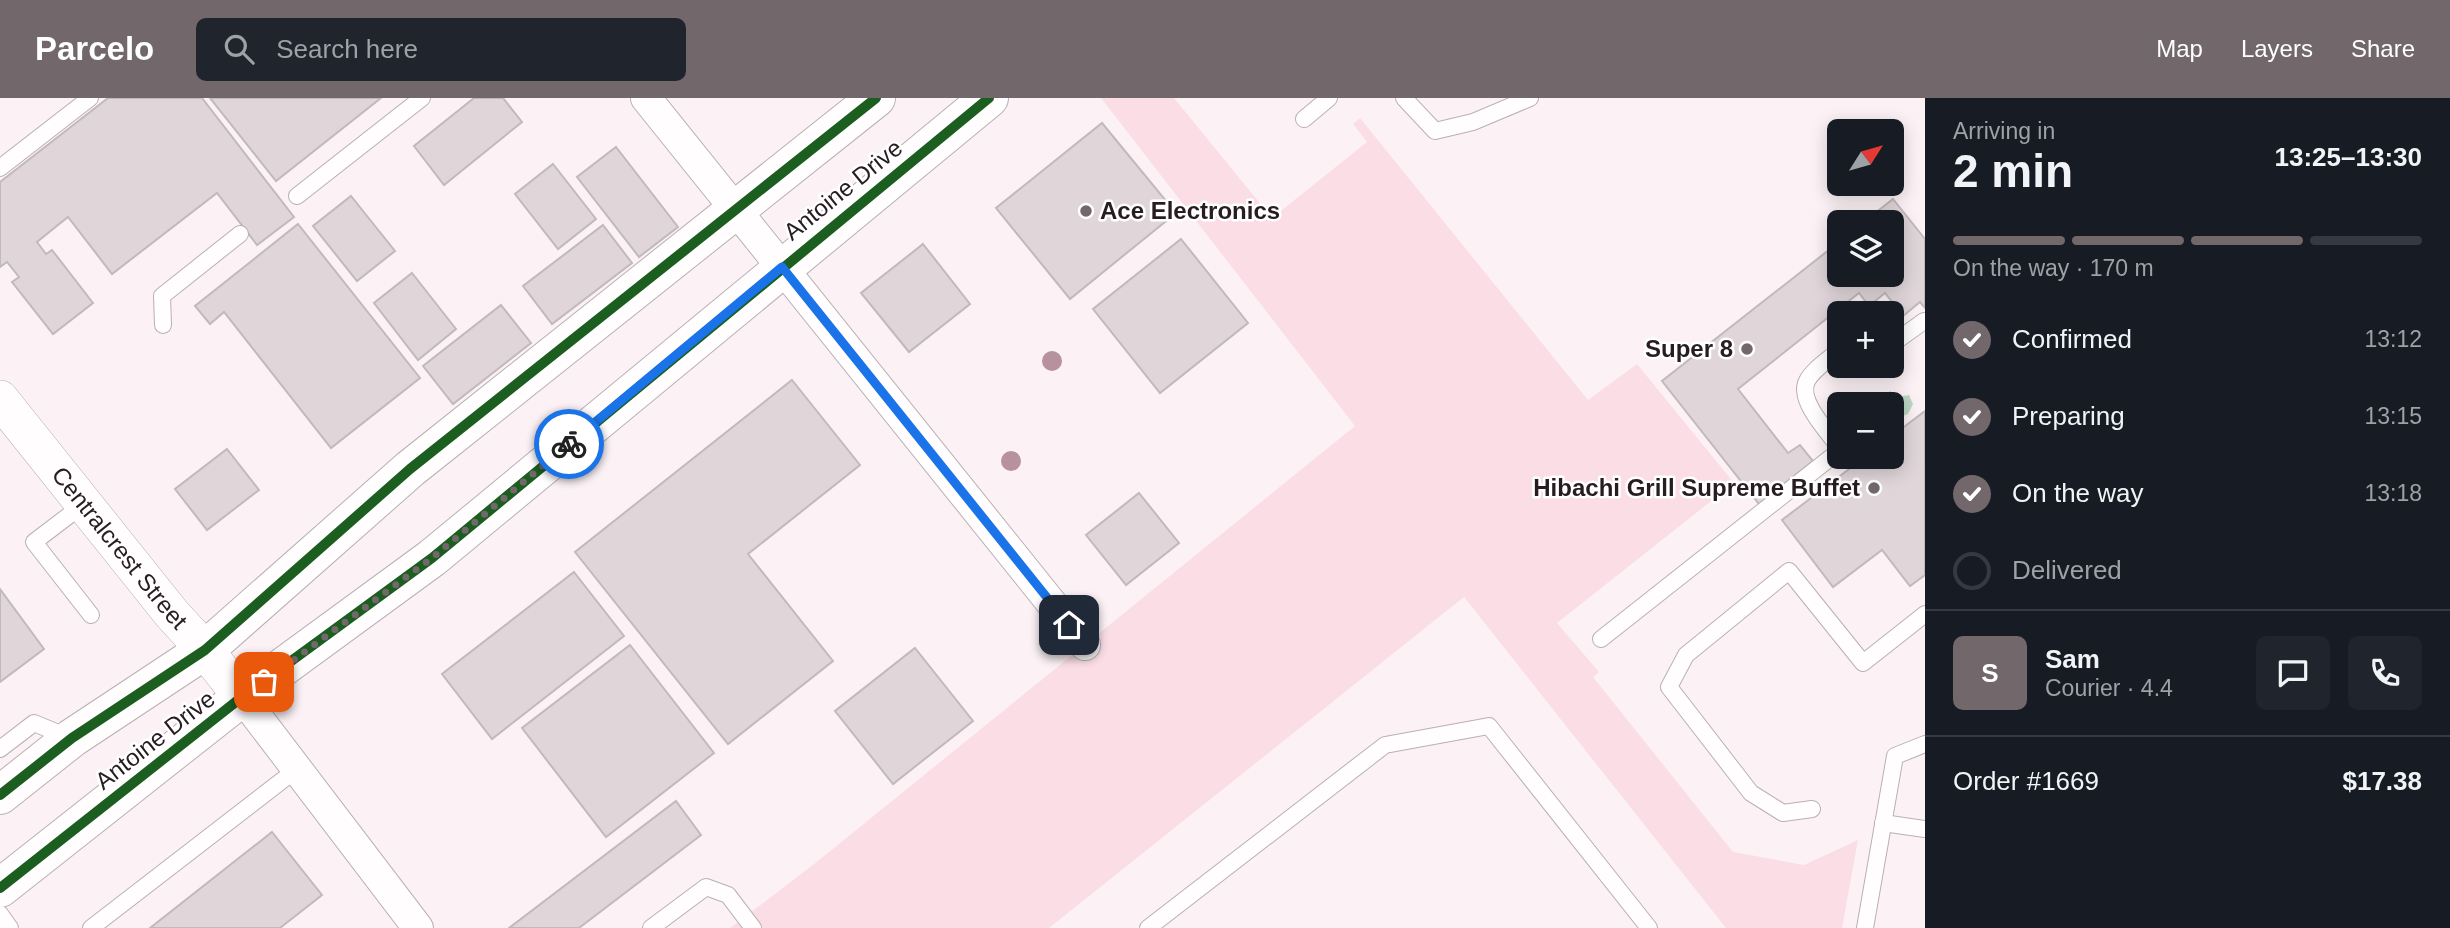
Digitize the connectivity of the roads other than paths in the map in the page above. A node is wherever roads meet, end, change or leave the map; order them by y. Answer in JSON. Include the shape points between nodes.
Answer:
{"nodes":[{"id":1,"x":90,"y":98,"type":"edge"},
{"id":2,"x":422,"y":98,"type":"edge"},
{"id":3,"x":646,"y":98,"type":"edge"},
{"id":4,"x":876,"y":98,"type":"edge"},
{"id":5,"x":989,"y":98,"type":"edge"},
{"id":6,"x":1329,"y":98,"type":"edge"},
{"id":7,"x":1404,"y":98,"type":"edge"},
{"id":8,"x":1530,"y":98,"type":"edge"},
{"id":9,"x":1304,"y":119,"type":"dead end"},
{"id":10,"x":0,"y":168,"type":"edge"},
{"id":11,"x":297,"y":196,"type":"dead end"},
{"id":12,"x":737,"y":209,"type":"junction"},
{"id":13,"x":240,"y":234,"type":"dead end"},
{"id":14,"x":782,"y":267,"type":"junction"},
{"id":15,"x":1924,"y":321,"type":"edge"},
{"id":16,"x":163,"y":325,"type":"dead end"},
{"id":17,"x":1904,"y":335,"type":"edge"},
{"id":18,"x":1827,"y":361,"type":"edge"},
{"id":19,"x":0,"y":398,"type":"edge"},
{"id":20,"x":1827,"y":432,"type":"edge"},
{"id":21,"x":1827,"y":459,"type":"edge"},
{"id":22,"x":83,"y":504,"type":"junction"},
{"id":23,"x":1925,"y":614,"type":"edge"},
{"id":24,"x":91,"y":615,"type":"dead end"},
{"id":25,"x":1601,"y":639,"type":"dead end"},
{"id":26,"x":1085,"y":645,"type":"dead end"},
{"id":27,"x":205,"y":650,"type":"junction"},
{"id":28,"x":242,"y":697,"type":"junction"},
{"id":29,"x":72,"y":738,"type":"junction"},
{"id":30,"x":1925,"y":744,"type":"edge"},
{"id":31,"x":0,"y":749,"type":"edge"},
{"id":32,"x":297,"y":769,"type":"junction"},
{"id":33,"x":0,"y":795,"type":"edge"},
{"id":34,"x":1812,"y":809,"type":"dead end"},
{"id":35,"x":1883,"y":823,"type":"junction"},
{"id":36,"x":1925,"y":829,"type":"edge"},
{"id":37,"x":0,"y":888,"type":"edge"},
{"id":38,"x":0,"y":914,"type":"edge"},
{"id":39,"x":10,"y":928,"type":"edge"},
{"id":40,"x":91,"y":928,"type":"edge"},
{"id":41,"x":418,"y":928,"type":"edge"},
{"id":42,"x":651,"y":928,"type":"edge"},
{"id":43,"x":753,"y":928,"type":"edge"},
{"id":44,"x":1148,"y":928,"type":"edge"},
{"id":45,"x":1649,"y":928,"type":"edge"},
{"id":46,"x":1865,"y":928,"type":"edge"}],
"edges":[{"from":1,"to":10,"type":"lane"},
{"from":2,"to":11,"type":"lane"},
{"from":3,"to":12,"type":"street"},
{"from":4,"to":12,"type":"main road","name":"Antoine Drive"},
{"from":5,"to":14,"type":"main road","name":"Antoine Drive"},
{"from":6,"to":9,"type":"lane"},
{"from":7,"to":8,"type":"lane","via":[[1435,131],[1473,122]]},
{"from":12,"to":14,"type":"street"},
{"from":12,"to":27,"type":"main road","name":"Antoine Drive","via":[[410,468]]},
{"from":13,"to":16,"type":"lane","via":[[162,296]]},
{"from":14,"to":26,"type":"street"},
{"from":14,"to":28,"type":"main road","name":"Antoine Drive","via":[[432,558]]},
{"from":15,"to":17,"type":"lane"},
{"from":18,"to":20,"type":"lane","via":[[1808,379],[1804,390]]},
{"from":19,"to":22,"type":"street","name":"Centralcrest Street"},
{"from":21,"to":25,"type":"lane"},
{"from":22,"to":24,"type":"lane","via":[[34,542]]},
{"from":22,"to":27,"type":"street","name":"Centralcrest Street"},
{"from":23,"to":34,"type":"lane","via":[[1863,663],[1789,571],[1686,655],[1669,687],[1751,793],[1783,813]]},
{"from":27,"to":28,"type":"street","name":"Centralcrest Street"},
{"from":27,"to":29,"type":"main road","name":"Antoine Drive"},
{"from":28,"to":32,"type":"street","name":"Centralcrest Street"},
{"from":28,"to":37,"type":"main road","name":"Antoine Drive"},
{"from":29,"to":31,"type":"lane","via":[[34,723]]},
{"from":29,"to":33,"type":"main road","name":"Antoine Drive"},
{"from":30,"to":35,"type":"lane","via":[[1895,756]]},
{"from":32,"to":40,"type":"lane"},
{"from":32,"to":41,"type":"street","name":"Centralcrest Street"},
{"from":35,"to":36,"type":"lane"},
{"from":35,"to":46,"type":"lane"},
{"from":38,"to":39,"type":"lane"},
{"from":42,"to":43,"type":"lane","via":[[706,887],[728,895]]},
{"from":44,"to":45,"type":"lane","via":[[1385,745],[1489,726]]}]}
